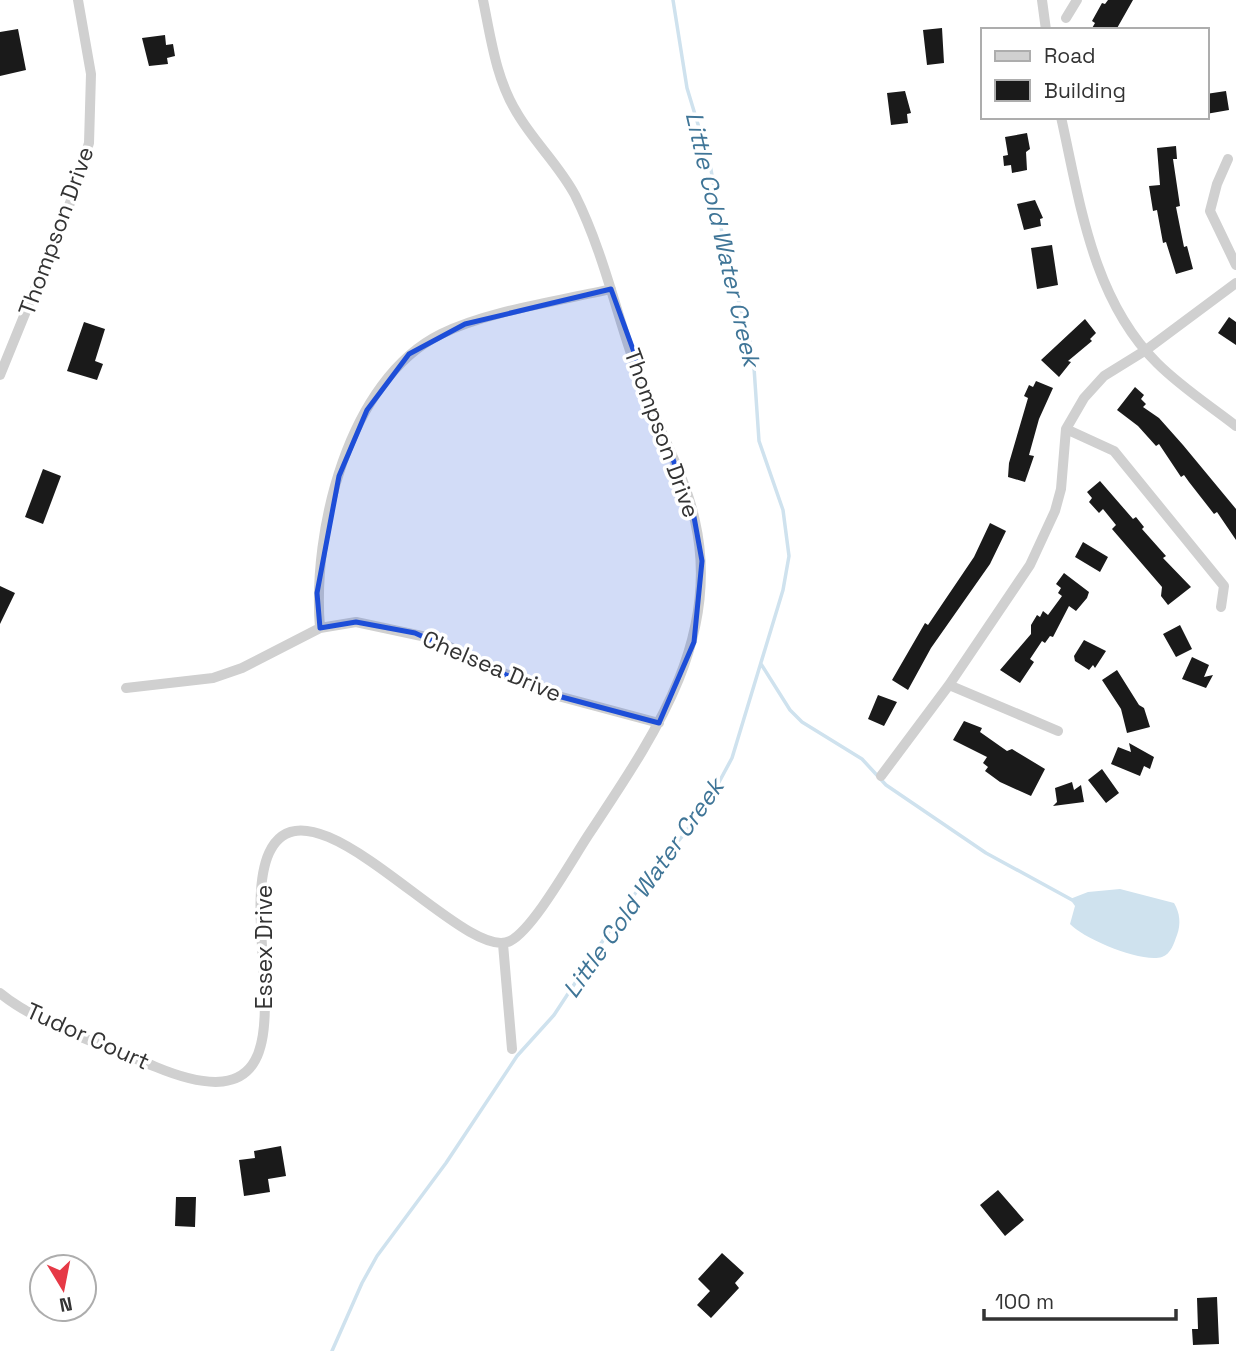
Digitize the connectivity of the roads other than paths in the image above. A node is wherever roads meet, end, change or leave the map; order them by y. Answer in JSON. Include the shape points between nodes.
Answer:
{"nodes":[{"id":1,"x":78,"y":0,"type":"edge"},
{"id":2,"x":483,"y":0,"type":"edge"},
{"id":3,"x":1042,"y":0,"type":"edge"},
{"id":4,"x":1076,"y":0,"type":"edge"},
{"id":5,"x":1066,"y":18,"type":"dead end"},
{"id":6,"x":1046,"y":28,"type":"edge"},
{"id":7,"x":1061,"y":119,"type":"edge"},
{"id":8,"x":1228,"y":159,"type":"dead end"},
{"id":9,"x":1236,"y":265,"type":"edge"},
{"id":10,"x":1236,"y":283,"type":"edge"},
{"id":11,"x":611,"y":289,"type":"junction"},
{"id":12,"x":1146,"y":351,"type":"junction"},
{"id":13,"x":0,"y":375,"type":"edge"},
{"id":14,"x":1236,"y":426,"type":"edge"},
{"id":15,"x":1066,"y":429,"type":"junction"},
{"id":16,"x":1222,"y":607,"type":"dead end"},
{"id":17,"x":320,"y":628,"type":"junction"},
{"id":18,"x":949,"y":685,"type":"junction"},
{"id":19,"x":126,"y":688,"type":"dead end"},
{"id":20,"x":659,"y":723,"type":"junction"},
{"id":21,"x":1058,"y":731,"type":"dead end"},
{"id":22,"x":881,"y":776,"type":"dead end"},
{"id":23,"x":503,"y":944,"type":"junction"},
{"id":24,"x":0,"y":993,"type":"edge"},
{"id":25,"x":512,"y":1049,"type":"dead end"},
{"id":26,"x":178,"y":1076,"type":"joint"}],
"edges":[{"from":1,"to":13,"type":"street","name":"Thompson Drive","via":[[91,74],[89,143],[70,203]]},
{"from":2,"to":11,"type":"street","name":"Thompson Drive","via":[[503,85],[515,111],[571,188]]},
{"from":3,"to":6,"type":"street"},
{"from":4,"to":5,"type":"street"},
{"from":7,"to":12,"type":"street","via":[[1101,275]]},
{"from":8,"to":9,"type":"street","via":[[1210,211]]},
{"from":10,"to":12,"type":"street"},
{"from":11,"to":17,"type":"street","via":[[465,324],[424,344],[398,364],[352,436],[339,476],[317,593]]},
{"from":11,"to":20,"type":"street","name":"Thompson Drive","via":[[642,385],[694,517],[702,561],[694,642]]},
{"from":12,"to":14,"type":"street","via":[[1194,396]]},
{"from":12,"to":15,"type":"street","via":[[1104,376]]},
{"from":15,"to":16,"type":"street","via":[[1114,451],[1224,586]]},
{"from":15,"to":18,"type":"street","via":[[1061,489],[1044,538]]},
{"from":17,"to":19,"type":"street","name":"Chelsea Drive","via":[[228,674]]},
{"from":17,"to":20,"type":"street","name":"Chelsea Drive","via":[[356,622],[415,633],[543,692]]},
{"from":18,"to":21,"type":"street"},
{"from":18,"to":22,"type":"street"},
{"from":20,"to":23,"type":"street","name":"Thompson Drive","via":[[534,916],[513,940]]},
{"from":23,"to":25,"type":"street"},
{"from":23,"to":26,"type":"street","name":"Essex Drive","via":[[474,934],[333,841],[302,831],[286,833],[265,864],[262,889],[261,1054],[233,1080],[205,1083]]},
{"from":24,"to":26,"type":"street","name":"Tudor Court","via":[[38,1016]]}]}
